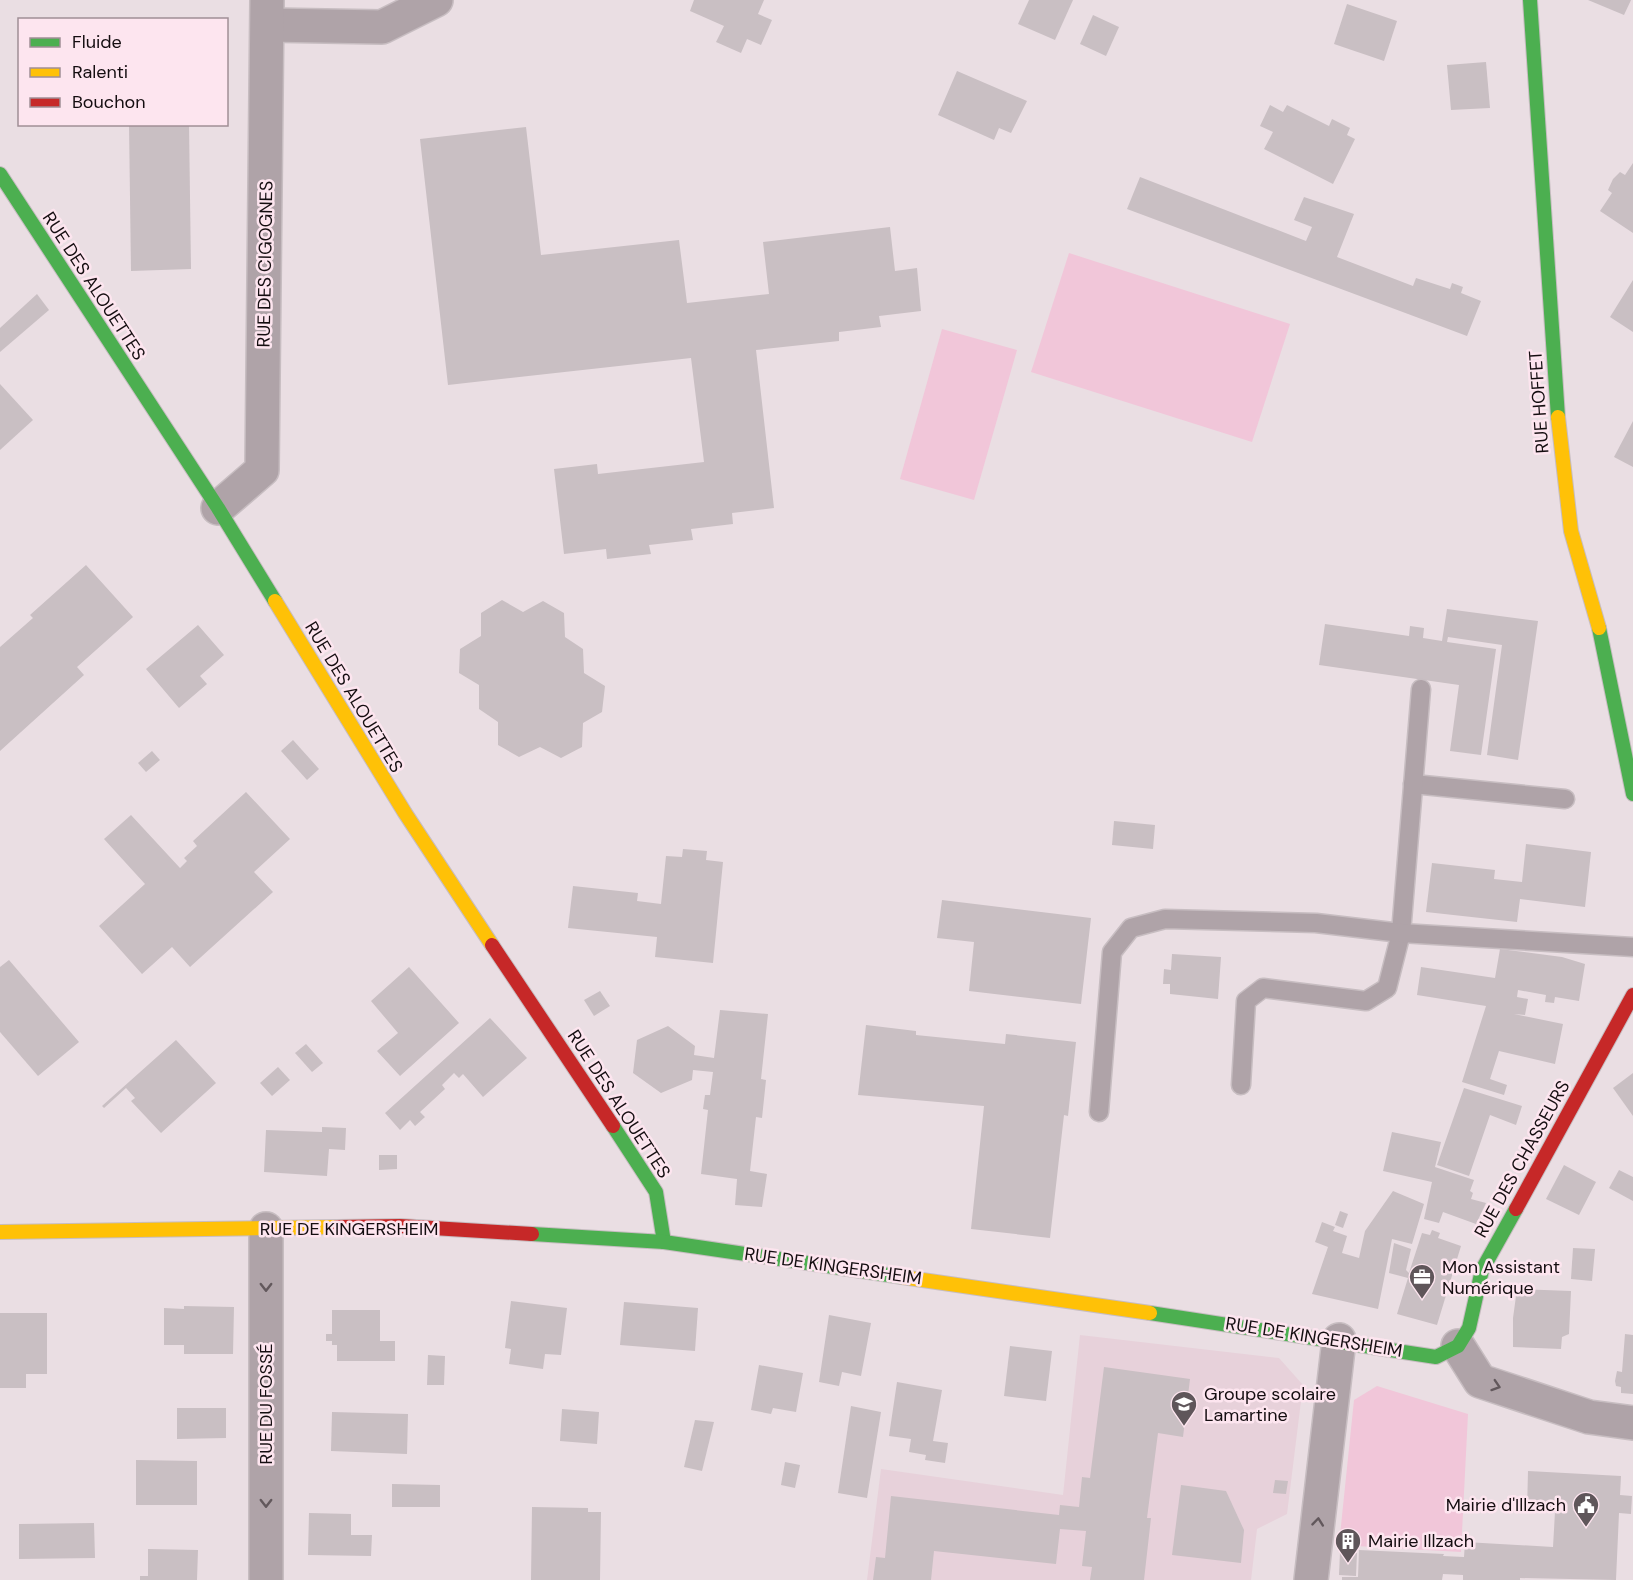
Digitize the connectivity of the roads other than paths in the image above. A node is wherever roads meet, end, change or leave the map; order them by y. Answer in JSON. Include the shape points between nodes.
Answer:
{"nodes":[{"id":1,"x":436,"y":0,"type":"edge"},
{"id":2,"x":1530,"y":0,"type":"edge"},
{"id":3,"x":268,"y":12,"type":"edge"},
{"id":4,"x":0,"y":174,"type":"edge"},
{"id":5,"x":218,"y":508,"type":"junction"},
{"id":6,"x":1421,"y":689,"type":"dead end"},
{"id":7,"x":1413,"y":784,"type":"junction"},
{"id":8,"x":1633,"y":794,"type":"edge"},
{"id":9,"x":1565,"y":799,"type":"dead end"},
{"id":10,"x":1401,"y":933,"type":"junction"},
{"id":11,"x":1633,"y":947,"type":"edge"},
{"id":12,"x":1633,"y":995,"type":"edge"},
{"id":13,"x":1241,"y":1085,"type":"dead end"},
{"id":14,"x":1099,"y":1112,"type":"dead end"},
{"id":15,"x":266,"y":1229,"type":"junction"},
{"id":16,"x":0,"y":1232,"type":"edge"},
{"id":17,"x":664,"y":1242,"type":"junction"},
{"id":18,"x":1339,"y":1340,"type":"junction"},
{"id":19,"x":1458,"y":1346,"type":"junction"},
{"id":20,"x":1633,"y":1423,"type":"edge"},
{"id":21,"x":266,"y":1580,"type":"edge"},
{"id":22,"x":1311,"y":1580,"type":"edge"}],
"edges":[{"from":1,"to":3,"type":"street","via":[[382,27]]},
{"from":2,"to":8,"type":"street","name":"RUE HOFFET","via":[[1561,456],[1571,531],[1604,646]]},
{"from":3,"to":5,"type":"street","name":"RUE DES CIGOGNES","via":[[262,470]]},
{"from":4,"to":5,"type":"street","name":"RUE DES ALOUETTES"},
{"from":5,"to":17,"type":"street","name":"RUE DES ALOUETTES","via":[[405,813],[656,1192]]},
{"from":6,"to":7,"type":"lane"},
{"from":7,"to":9,"type":"lane"},
{"from":7,"to":10,"type":"lane"},
{"from":10,"to":11,"type":"lane"},
{"from":10,"to":13,"type":"lane","via":[[1387,987],[1366,1001],[1263,988],[1246,1001]]},
{"from":10,"to":14,"type":"lane","via":[[1316,923],[1165,919],[1131,928],[1112,952]]},
{"from":12,"to":19,"type":"street","name":"RUE DES CHASSEURS","via":[[1482,1270],[1469,1328]]},
{"from":15,"to":16,"type":"street","name":"RUE DE KINGERSHEIM"},
{"from":15,"to":17,"type":"street","name":"RUE DE KINGERSHEIM","via":[[399,1226]]},
{"from":15,"to":21,"type":"street","name":"RUE DU FOSSÉ","one_way":true},
{"from":17,"to":18,"type":"street","name":"RUE DE KINGERSHEIM"},
{"from":18,"to":19,"type":"street","name":"RUE DE KINGERSHEIM","via":[[1436,1357]]},
{"from":22,"to":18,"type":"street","one_way":true},
{"from":19,"to":20,"type":"street","one_way":true,"via":[[1480,1381],[1589,1417]]}]}
